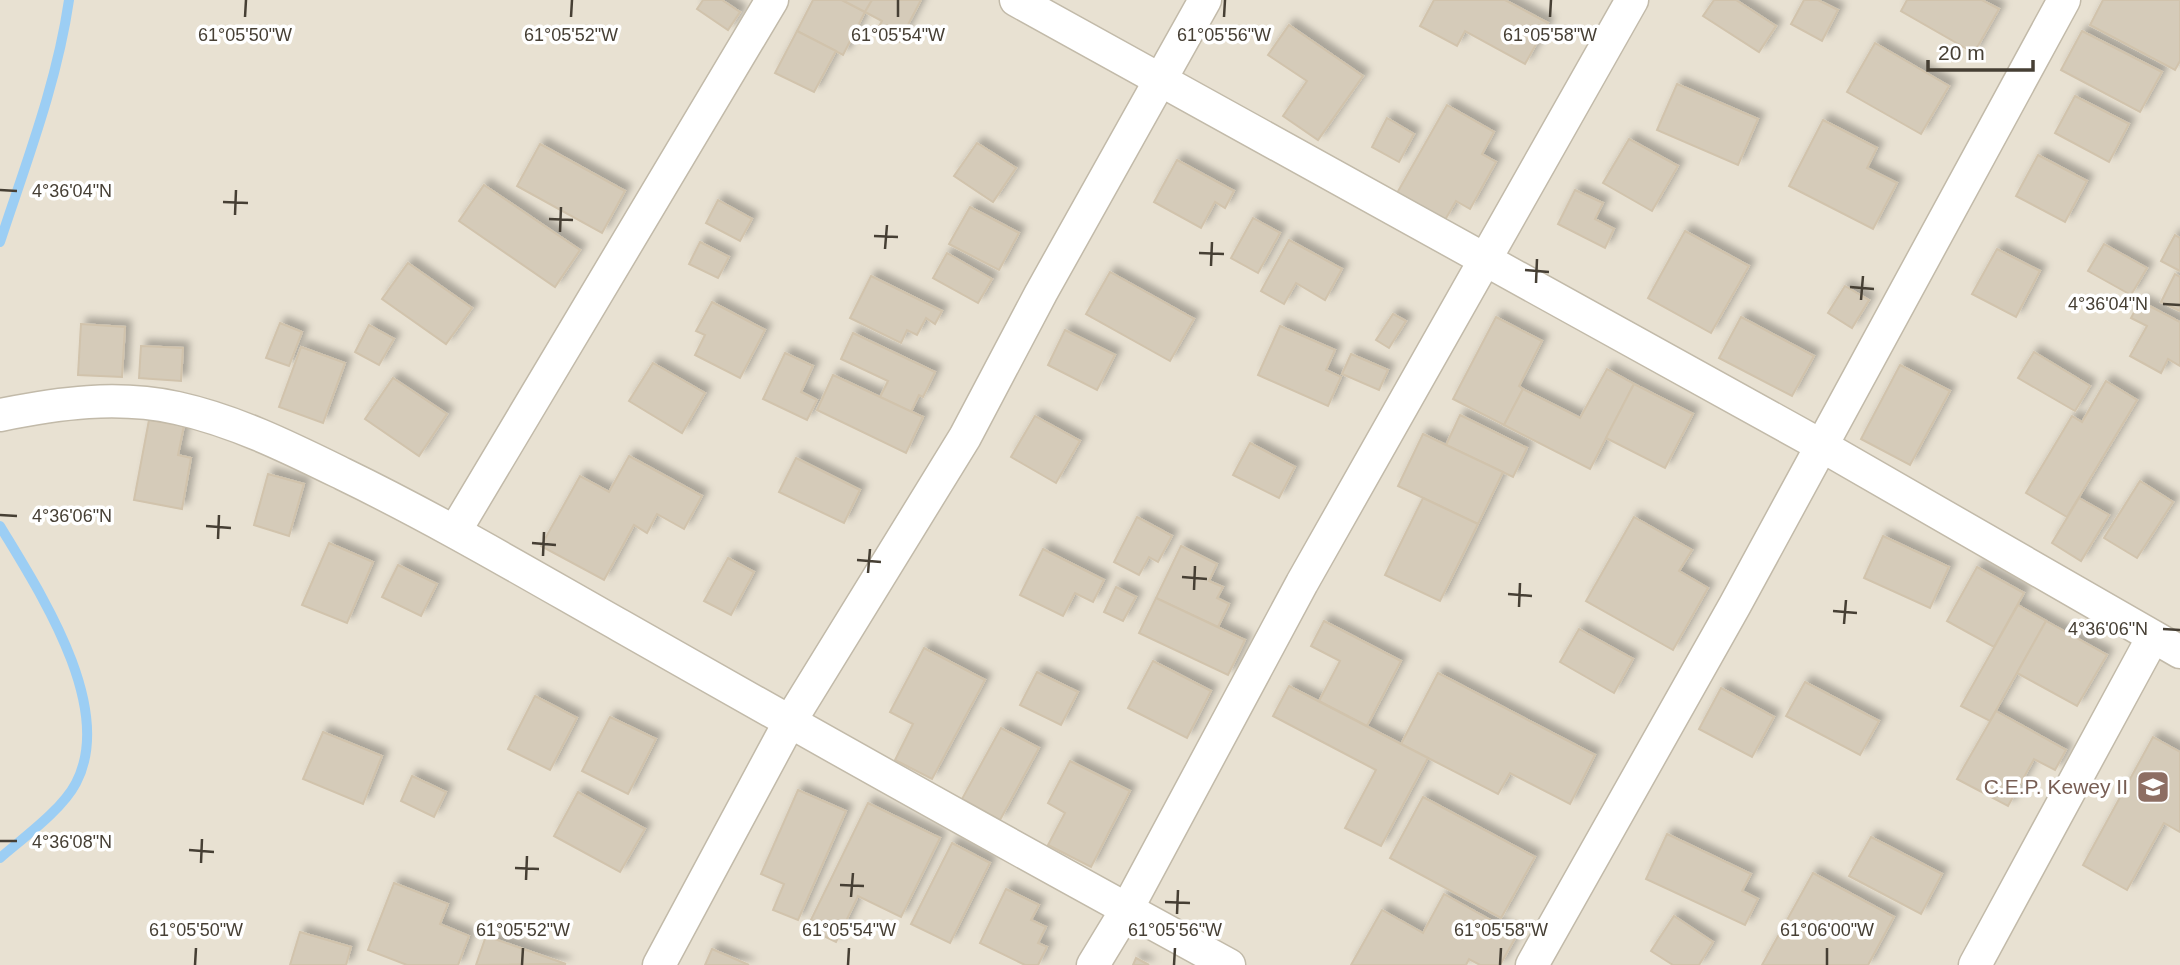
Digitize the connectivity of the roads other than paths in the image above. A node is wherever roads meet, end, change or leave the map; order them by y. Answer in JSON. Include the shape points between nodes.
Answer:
{"nodes":[{"id":1,"x":772,"y":0,"type":"edge"},
{"id":2,"x":1016,"y":0,"type":"edge"},
{"id":3,"x":1205,"y":0,"type":"edge"},
{"id":4,"x":1632,"y":0,"type":"edge"},
{"id":5,"x":2064,"y":0,"type":"edge"},
{"id":6,"x":1161,"y":80,"type":"junction"},
{"id":7,"x":1487,"y":259,"type":"junction"},
{"id":8,"x":0,"y":415,"type":"edge"},
{"id":9,"x":1822,"y":446,"type":"junction"},
{"id":10,"x":455,"y":531,"type":"junction"},
{"id":11,"x":2153,"y":637,"type":"junction"},
{"id":12,"x":2180,"y":652,"type":"edge"},
{"id":13,"x":789,"y":723,"type":"junction"},
{"id":14,"x":1127,"y":909,"type":"junction"},
{"id":15,"x":659,"y":965,"type":"edge"},
{"id":16,"x":1093,"y":965,"type":"edge"},
{"id":17,"x":1229,"y":965,"type":"edge"},
{"id":18,"x":1532,"y":965,"type":"edge"},
{"id":19,"x":1975,"y":965,"type":"edge"}],
"edges":[{"from":1,"to":10,"type":"street"},
{"from":2,"to":6,"type":"street"},
{"from":3,"to":6,"type":"street"},
{"from":4,"to":7,"type":"street"},
{"from":5,"to":9,"type":"street"},
{"from":6,"to":7,"type":"street"},
{"from":6,"to":13,"type":"street","via":[[965,437]]},
{"from":7,"to":9,"type":"street"},
{"from":7,"to":14,"type":"street","via":[[1302,583]]},
{"from":8,"to":10,"type":"street","via":[[63,402],[129,401],[175,408],[227,422],[294,450]]},
{"from":9,"to":11,"type":"street"},
{"from":9,"to":18,"type":"street"},
{"from":10,"to":13,"type":"street"},
{"from":11,"to":12,"type":"street"},
{"from":11,"to":19,"type":"street"},
{"from":13,"to":14,"type":"street"},
{"from":13,"to":15,"type":"street"},
{"from":14,"to":16,"type":"street"},
{"from":14,"to":17,"type":"street"}]}
